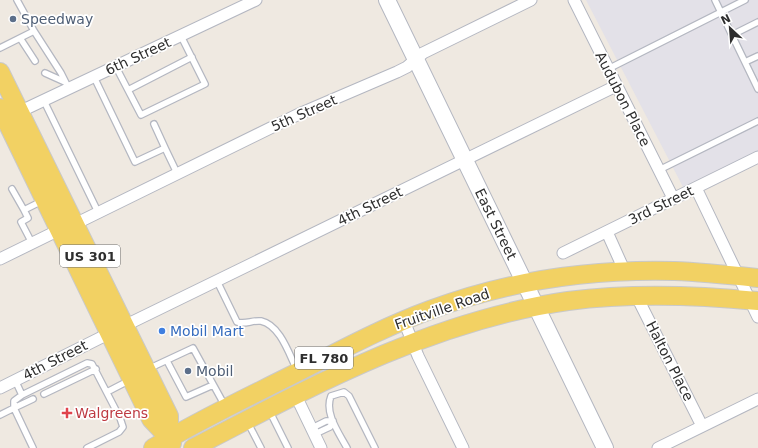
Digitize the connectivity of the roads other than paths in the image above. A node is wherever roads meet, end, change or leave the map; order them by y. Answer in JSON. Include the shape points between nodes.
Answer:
{"nodes":[{"id":1,"x":17,"y":0,"type":"edge"},
{"id":2,"x":256,"y":0,"type":"edge"},
{"id":3,"x":387,"y":0,"type":"edge"},
{"id":4,"x":531,"y":0,"type":"edge"},
{"id":5,"x":574,"y":0,"type":"edge"},
{"id":6,"x":715,"y":0,"type":"edge"},
{"id":7,"x":745,"y":0,"type":"edge"},
{"id":8,"x":721,"y":12,"type":"junction"},
{"id":9,"x":758,"y":22,"type":"edge"},
{"id":10,"x":34,"y":32,"type":"junction"},
{"id":11,"x":732,"y":35,"type":"junction"},
{"id":12,"x":181,"y":36,"type":"junction"},
{"id":13,"x":20,"y":38,"type":"junction"},
{"id":14,"x":0,"y":48,"type":"edge"},
{"id":15,"x":758,"y":56,"type":"edge"},
{"id":16,"x":192,"y":57,"type":"junction"},
{"id":17,"x":416,"y":59,"type":"junction"},
{"id":18,"x":35,"y":61,"type":"dead end"},
{"id":19,"x":745,"y":62,"type":"junction"},
{"id":20,"x":116,"y":67,"type":"junction"},
{"id":21,"x":608,"y":69,"type":"junction"},
{"id":22,"x":0,"y":72,"type":"edge"},
{"id":23,"x":45,"y":73,"type":"dead end"},
{"id":24,"x":94,"y":77,"type":"junction"},
{"id":25,"x":67,"y":86,"type":"junction"},
{"id":26,"x":616,"y":86,"type":"junction"},
{"id":27,"x":758,"y":89,"type":"edge"},
{"id":28,"x":128,"y":90,"type":"junction"},
{"id":29,"x":44,"y":101,"type":"junction"},
{"id":30,"x":6,"y":115,"type":"edge"},
{"id":31,"x":758,"y":121,"type":"edge"},
{"id":32,"x":154,"y":124,"type":"dead end"},
{"id":33,"x":16,"y":141,"type":"junction"},
{"id":34,"x":165,"y":148,"type":"junction"},
{"id":35,"x":758,"y":157,"type":"edge"},
{"id":36,"x":465,"y":160,"type":"junction"},
{"id":37,"x":659,"y":170,"type":"junction"},
{"id":38,"x":177,"y":173,"type":"junction"},
{"id":39,"x":696,"y":188,"type":"junction"},
{"id":40,"x":12,"y":189,"type":"dead end"},
{"id":41,"x":673,"y":198,"type":"junction"},
{"id":42,"x":44,"y":200,"type":"junction"},
{"id":43,"x":24,"y":210,"type":"junction"},
{"id":44,"x":98,"y":212,"type":"junction"},
{"id":45,"x":67,"y":227,"type":"junction"},
{"id":46,"x":607,"y":232,"type":"junction"},
{"id":47,"x":32,"y":243,"type":"junction"},
{"id":48,"x":563,"y":253,"type":"dead end"},
{"id":49,"x":0,"y":259,"type":"edge"},
{"id":50,"x":625,"y":272,"type":"junction"},
{"id":51,"x":738,"y":276,"type":"junction"},
{"id":52,"x":758,"y":278,"type":"edge"},
{"id":53,"x":217,"y":281,"type":"junction"},
{"id":54,"x":524,"y":284,"type":"junction"},
{"id":55,"x":637,"y":297,"type":"junction"},
{"id":56,"x":754,"y":300,"type":"edge"},
{"id":57,"x":536,"y":308,"type":"junction"},
{"id":58,"x":758,"y":317,"type":"edge"},
{"id":59,"x":404,"y":321,"type":"junction"},
{"id":60,"x":117,"y":329,"type":"junction"},
{"id":61,"x":413,"y":342,"type":"junction"},
{"id":62,"x":167,"y":361,"type":"junction"},
{"id":63,"x":96,"y":369,"type":"junction"},
{"id":64,"x":298,"y":372,"type":"junction"},
{"id":65,"x":139,"y":375,"type":"junction"},
{"id":66,"x":15,"y":380,"type":"junction"},
{"id":67,"x":213,"y":385,"type":"junction"},
{"id":68,"x":0,"y":388,"type":"edge"},
{"id":69,"x":107,"y":392,"type":"junction"},
{"id":70,"x":44,"y":394,"type":"dead end"},
{"id":71,"x":22,"y":395,"type":"junction"},
{"id":72,"x":296,"y":396,"type":"junction"},
{"id":73,"x":33,"y":399,"type":"dead end"},
{"id":74,"x":758,"y":399,"type":"edge"},
{"id":75,"x":14,"y":408,"type":"junction"},
{"id":76,"x":226,"y":408,"type":"junction"},
{"id":77,"x":269,"y":410,"type":"junction"},
{"id":78,"x":0,"y":415,"type":"edge"},
{"id":79,"x":247,"y":421,"type":"junction"},
{"id":80,"x":333,"y":421,"type":"junction"},
{"id":81,"x":702,"y":426,"type":"junction"},
{"id":82,"x":314,"y":431,"type":"junction"},
{"id":83,"x":172,"y":443,"type":"edge"},
{"id":84,"x":33,"y":448,"type":"edge"},
{"id":85,"x":87,"y":448,"type":"edge"},
{"id":86,"x":153,"y":448,"type":"edge"},
{"id":87,"x":193,"y":448,"type":"edge"},
{"id":88,"x":261,"y":448,"type":"edge"},
{"id":89,"x":288,"y":448,"type":"edge"},
{"id":90,"x":321,"y":448,"type":"edge"},
{"id":91,"x":347,"y":448,"type":"edge"},
{"id":92,"x":375,"y":448,"type":"edge"},
{"id":93,"x":463,"y":448,"type":"edge"},
{"id":94,"x":605,"y":448,"type":"edge"},
{"id":95,"x":658,"y":448,"type":"edge"}],
"edges":[{"from":1,"to":10,"type":"lane"},
{"from":2,"to":12,"type":"street","name":"6th Street"},
{"from":3,"to":17,"type":"street","name":"East Street"},
{"from":4,"to":17,"type":"street","name":"5th Street","via":[[423,53]]},
{"from":5,"to":21,"type":"street","name":"Audubon Place"},
{"from":6,"to":8,"type":"lane"},
{"from":7,"to":8,"type":"lane"},
{"from":8,"to":11,"type":"lane"},
{"from":8,"to":21,"type":"lane"},
{"from":9,"to":11,"type":"lane"},
{"from":10,"to":13,"type":"lane"},
{"from":10,"to":25,"type":"lane"},
{"from":11,"to":19,"type":"lane"},
{"from":12,"to":16,"type":"lane"},
{"from":12,"to":20,"type":"street","name":"6th Street"},
{"from":13,"to":14,"type":"lane"},
{"from":13,"to":18,"type":"lane"},
{"from":15,"to":19,"type":"lane"},
{"from":16,"to":28,"type":"lane"},
{"from":16,"to":28,"type":"lane","via":[[206,84],[141,115]]},
{"from":17,"to":36,"type":"street","name":"East Street"},
{"from":17,"to":38,"type":"street","name":"5th Street","via":[[397,72],[299,114]]},
{"from":19,"to":27,"type":"lane"},
{"from":20,"to":24,"type":"street","name":"6th Street"},
{"from":20,"to":28,"type":"lane"},
{"from":21,"to":26,"type":"street","name":"Audubon Place"},
{"from":22,"to":30,"type":"main road","number":"US 301"},
{"from":23,"to":25,"type":"lane"},
{"from":24,"to":25,"type":"street","name":"6th Street"},
{"from":24,"to":34,"type":"lane","via":[[135,162]]},
{"from":25,"to":29,"type":"street","name":"6th Street"},
{"from":26,"to":36,"type":"street","name":"4th Street"},
{"from":26,"to":37,"type":"street","name":"Audubon Place"},
{"from":29,"to":30,"type":"street","name":"6th Street"},
{"from":29,"to":44,"type":"lane"},
{"from":30,"to":33,"type":"main road","number":"US 301"},
{"from":30,"to":45,"type":"main road","number":"US 301"},
{"from":31,"to":37,"type":"lane"},
{"from":32,"to":34,"type":"lane"},
{"from":33,"to":42,"type":"main road","number":"US 301"},
{"from":33,"to":45,"type":"main road","via":[[26,146],[62,217],[67,222]]},
{"from":34,"to":38,"type":"lane"},
{"from":35,"to":39,"type":"street","name":"3rd Street"},
{"from":36,"to":53,"type":"street","name":"4th Street"},
{"from":36,"to":54,"type":"street","name":"East Street"},
{"from":37,"to":41,"type":"street","name":"Audubon Place"},
{"from":38,"to":44,"type":"street","name":"5th Street"},
{"from":39,"to":41,"type":"street","name":"3rd Street"},
{"from":39,"to":51,"type":"street"},
{"from":40,"to":43,"type":"lane"},
{"from":41,"to":46,"type":"street","name":"3rd Street"},
{"from":42,"to":43,"type":"lane"},
{"from":42,"to":45,"type":"main road","number":"US 301"},
{"from":43,"to":47,"type":"lane","via":[[28,218],[21,222]]},
{"from":44,"to":45,"type":"street","name":"5th Street"},
{"from":45,"to":47,"type":"street","name":"5th Street"},
{"from":45,"to":60,"type":"main road","number":"US 301"},
{"from":46,"to":48,"type":"street","name":"3rd Street"},
{"from":46,"to":50,"type":"street"},
{"from":47,"to":49,"type":"street","name":"5th Street"},
{"from":50,"to":51,"type":"main road","name":"Fruitville Road","number":"FL 780"},
{"from":50,"to":54,"type":"main road","name":"Fruitville Road","number":"FL 780"},
{"from":51,"to":52,"type":"main road","name":"Fruitville Road","number":"FL 780"},
{"from":51,"to":56,"type":"street"},
{"from":53,"to":60,"type":"street","name":"4th Street"},
{"from":53,"to":64,"type":"lane","via":[[237,322],[242,324],[260,321],[269,324],[276,330]]},
{"from":54,"to":57,"type":"street","name":"East Street"},
{"from":54,"to":59,"type":"main road","name":"Fruitville Road","number":"FL 780","via":[[472,296]]},
{"from":55,"to":56,"type":"main road","name":"Fruitville Road","number":"FL 780","via":[[682,295]]},
{"from":55,"to":57,"type":"main road","name":"Fruitville Road","number":"FL 780","via":[[567,302]]},
{"from":55,"to":81,"type":"street","name":"Halton Place"},
{"from":56,"to":58,"type":"street"},
{"from":57,"to":61,"type":"main road","name":"Fruitville Road","number":"FL 780","via":[[486,319]]},
{"from":57,"to":94,"type":"street","name":"East Street"},
{"from":59,"to":61,"type":"street"},
{"from":59,"to":64,"type":"main road","name":"Fruitville Road","number":"FL 780"},
{"from":60,"to":65,"type":"main road","number":"US 301"},
{"from":60,"to":66,"type":"street","name":"4th Street"},
{"from":61,"to":72,"type":"main road","name":"Fruitville Road","number":"FL 780","via":[[358,364]]},
{"from":61,"to":93,"type":"street"},
{"from":62,"to":65,"type":"lane"},
{"from":62,"to":67,"type":"lane","via":[[186,397]]},
{"from":62,"to":67,"type":"lane","via":[[193,348]]},
{"from":63,"to":69,"type":"lane"},
{"from":63,"to":70,"type":"lane"},
{"from":63,"to":71,"type":"lane","via":[[93,364],[87,363]]},
{"from":64,"to":76,"type":"main road","name":"Fruitville Road","number":"FL 780"},
{"from":65,"to":69,"type":"lane"},
{"from":65,"to":83,"type":"main road","number":"US 301","via":[[151,419]]},
{"from":66,"to":68,"type":"street","name":"4th Street"},
{"from":66,"to":71,"type":"lane"},
{"from":67,"to":76,"type":"lane"},
{"from":69,"to":85,"type":"lane","via":[[120,418],[122,430]]},
{"from":71,"to":75,"type":"lane","via":[[14,401]]},
{"from":72,"to":77,"type":"main road","name":"Fruitville Road","number":"FL 780"},
{"from":72,"to":82,"type":"street"},
{"from":73,"to":75,"type":"lane"},
{"from":74,"to":81,"type":"street"},
{"from":75,"to":78,"type":"lane"},
{"from":75,"to":84,"type":"lane"},
{"from":76,"to":83,"type":"main road","name":"Fruitville Road","number":"FL 780"},
{"from":77,"to":79,"type":"main road","name":"Fruitville Road","number":"FL 780"},
{"from":77,"to":89,"type":"lane"},
{"from":79,"to":87,"type":"main road","name":"Fruitville Road","number":"FL 780"},
{"from":79,"to":88,"type":"lane"},
{"from":80,"to":82,"type":"lane","via":[[330,427]]},
{"from":80,"to":91,"type":"lane"},
{"from":80,"to":92,"type":"lane","via":[[328,404],[331,396],[344,392],[349,396]]},
{"from":81,"to":95,"type":"street"},
{"from":82,"to":90,"type":"street"},
{"from":83,"to":86,"type":"main road","name":"Fruitville Road"}]}
